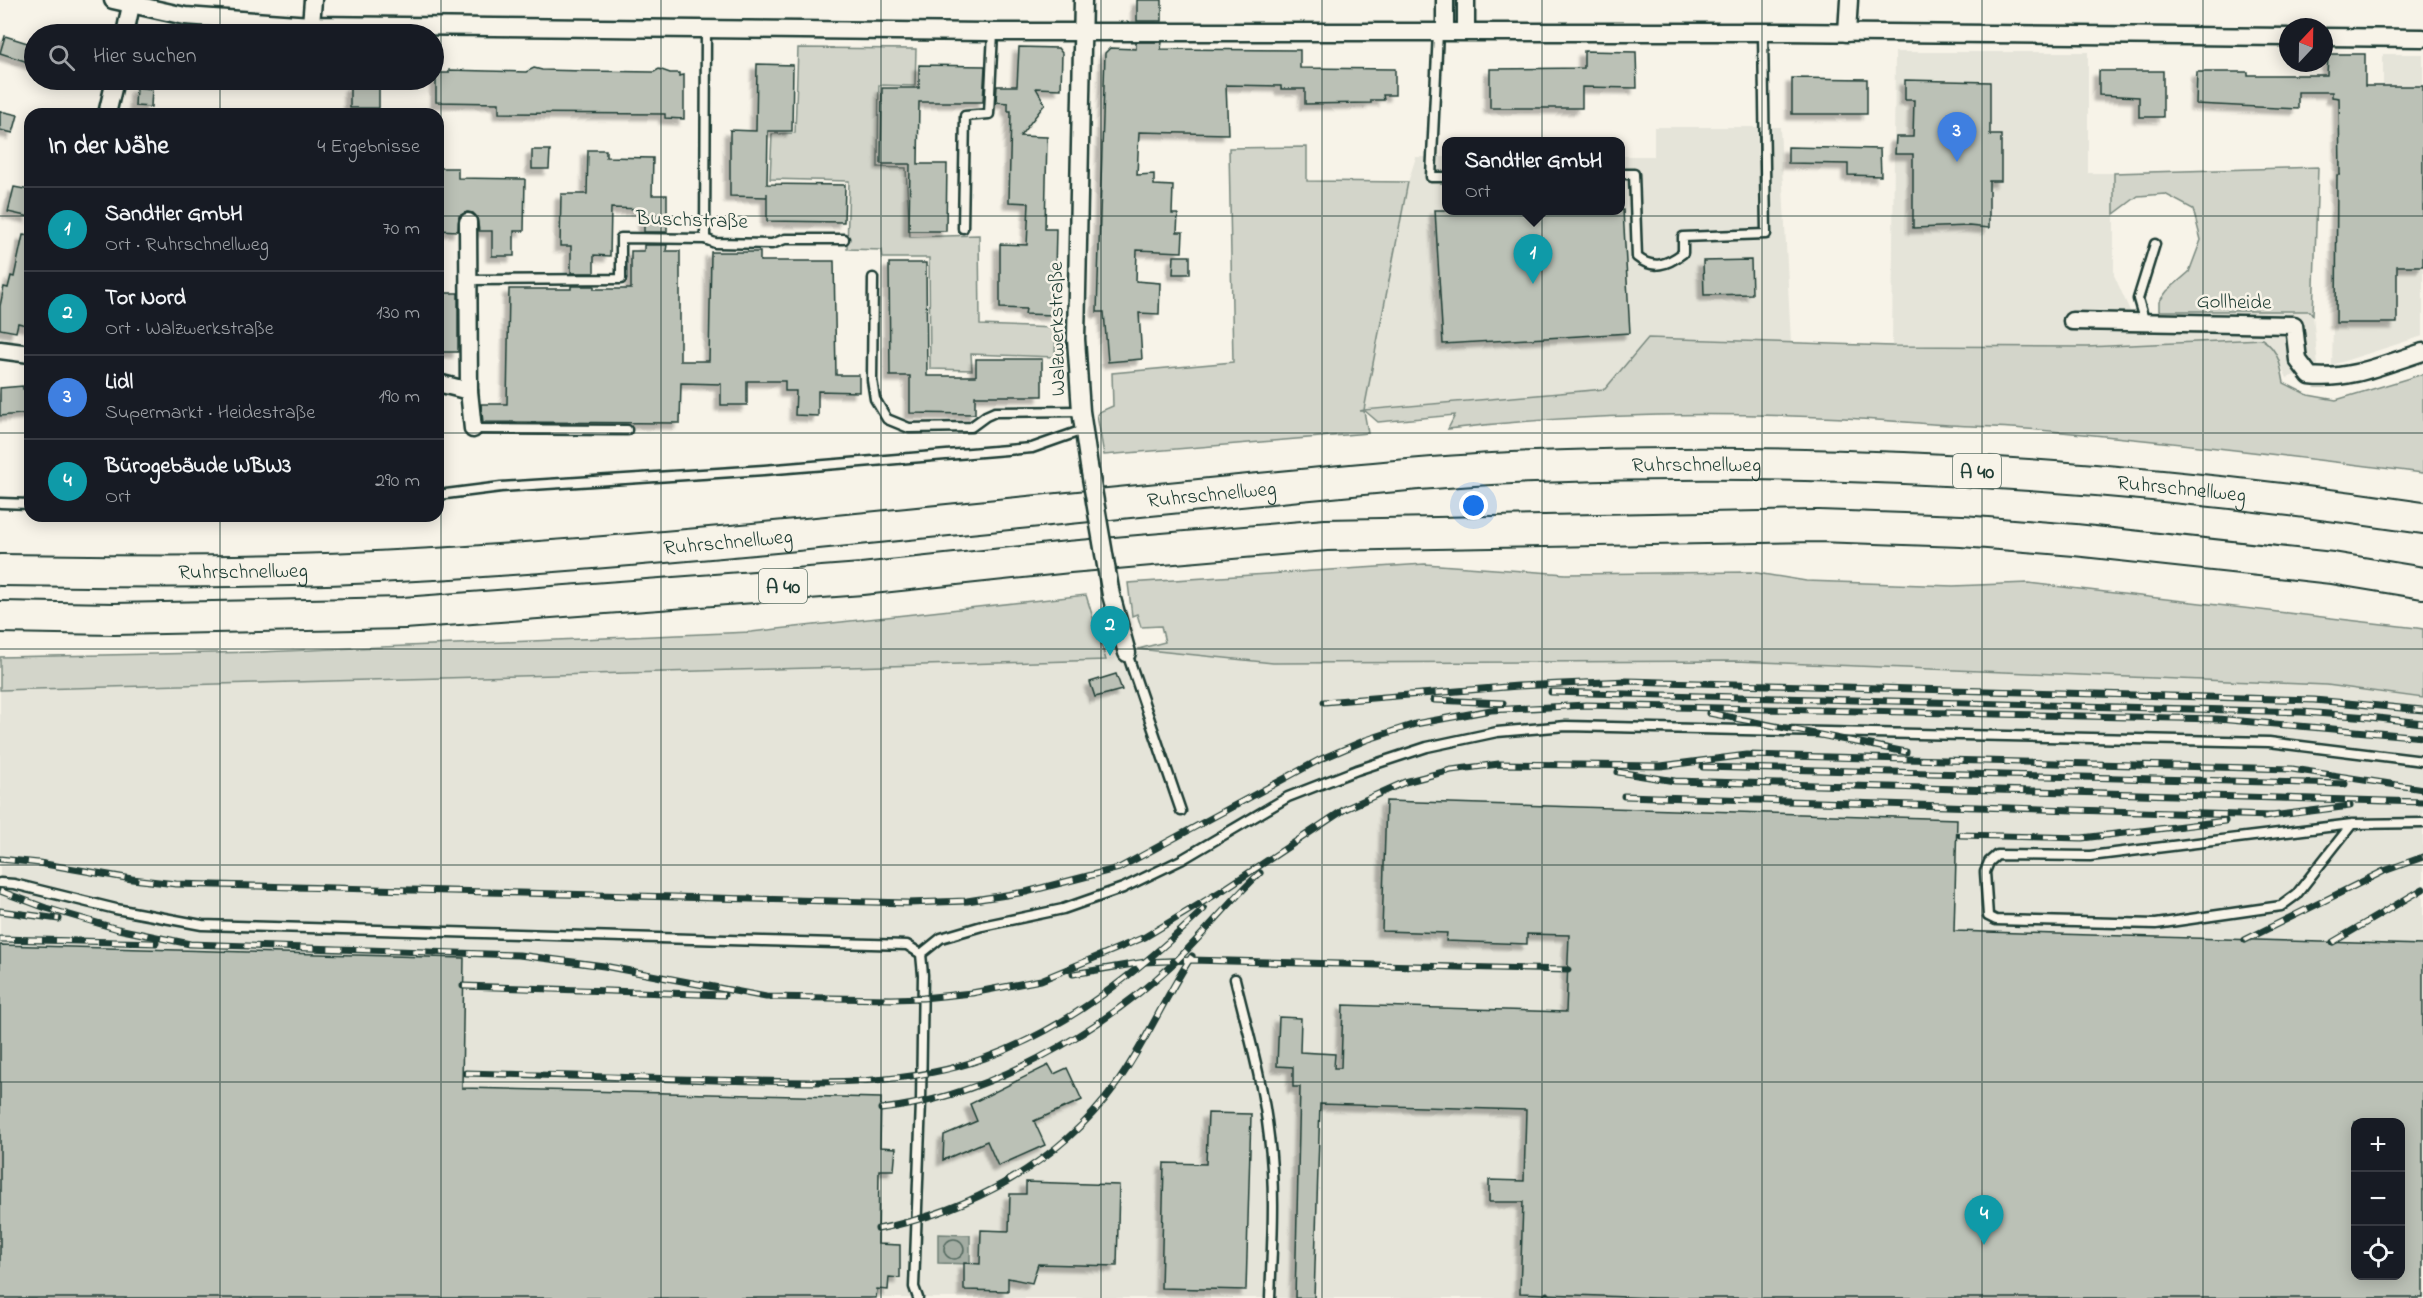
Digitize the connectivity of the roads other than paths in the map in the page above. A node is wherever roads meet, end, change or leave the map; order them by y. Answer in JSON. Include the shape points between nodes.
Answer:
{"nodes":[{"id":1,"x":113,"y":0,"type":"edge"},
{"id":2,"x":313,"y":0,"type":"edge"},
{"id":3,"x":1083,"y":0,"type":"edge"},
{"id":4,"x":1445,"y":0,"type":"edge"},
{"id":5,"x":1466,"y":0,"type":"edge"},
{"id":6,"x":1849,"y":0,"type":"edge"},
{"id":7,"x":131,"y":5,"type":"junction"},
{"id":8,"x":126,"y":24,"type":"edge"},
{"id":9,"x":297,"y":24,"type":"edge"},
{"id":10,"x":311,"y":24,"type":"edge"},
{"id":11,"x":444,"y":26,"type":"edge"},
{"id":12,"x":706,"y":28,"type":"junction"},
{"id":13,"x":1442,"y":31,"type":"junction"},
{"id":14,"x":1466,"y":31,"type":"junction"},
{"id":15,"x":993,"y":32,"type":"junction"},
{"id":16,"x":1082,"y":32,"type":"junction"},
{"id":17,"x":1763,"y":33,"type":"junction"},
{"id":18,"x":1847,"y":33,"type":"junction"},
{"id":19,"x":2279,"y":37,"type":"edge"},
{"id":20,"x":2333,"y":37,"type":"edge"},
{"id":21,"x":2423,"y":38,"type":"edge"},
{"id":22,"x":113,"y":90,"type":"edge"},
{"id":23,"x":108,"y":108,"type":"edge"},
{"id":24,"x":1625,"y":174,"type":"edge"},
{"id":25,"x":1442,"y":177,"type":"edge"},
{"id":26,"x":468,"y":222,"type":"dead end"},
{"id":27,"x":963,"y":228,"type":"dead end"},
{"id":28,"x":705,"y":239,"type":"junction"},
{"id":29,"x":844,"y":239,"type":"dead end"},
{"id":30,"x":2155,"y":244,"type":"dead end"},
{"id":31,"x":873,"y":278,"type":"dead end"},
{"id":32,"x":469,"y":280,"type":"junction"},
{"id":33,"x":2072,"y":321,"type":"dead end"},
{"id":34,"x":2145,"y":322,"type":"junction"},
{"id":35,"x":0,"y":350,"type":"edge"},
{"id":36,"x":2423,"y":352,"type":"edge"},
{"id":37,"x":24,"y":353,"type":"edge"},
{"id":38,"x":444,"y":385,"type":"edge"},
{"id":39,"x":469,"y":391,"type":"junction"},
{"id":40,"x":1081,"y":411,"type":"junction"},
{"id":41,"x":473,"y":429,"type":"joint"},
{"id":42,"x":627,"y":430,"type":"dead end"},
{"id":43,"x":1083,"y":430,"type":"junction"},
{"id":44,"x":444,"y":494,"type":"edge"},
{"id":45,"x":0,"y":503,"type":"edge"},
{"id":46,"x":24,"y":504,"type":"edge"},
{"id":47,"x":2423,"y":518,"type":"edge"},
{"id":48,"x":0,"y":570,"type":"edge"},
{"id":49,"x":2423,"y":584,"type":"edge"},
{"id":50,"x":0,"y":617,"type":"edge"},
{"id":51,"x":1127,"y":653,"type":"joint"},
{"id":52,"x":2423,"y":761,"type":"edge"},
{"id":53,"x":1181,"y":811,"type":"dead end"},
{"id":54,"x":2423,"y":823,"type":"edge"},
{"id":55,"x":2352,"y":824,"type":"junction"},
{"id":56,"x":0,"y":883,"type":"edge"},
{"id":57,"x":921,"y":954,"type":"junction"},
{"id":58,"x":1234,"y":980,"type":"dead end"},
{"id":59,"x":918,"y":1298,"type":"edge"},
{"id":60,"x":1270,"y":1298,"type":"edge"}],
"edges":[{"from":1,"to":7,"type":"street"},
{"from":2,"to":10,"type":"street"},
{"from":3,"to":16,"type":"street","name":"Walzwerkstraße"},
{"from":4,"to":13,"type":"street"},
{"from":5,"to":14,"type":"street"},
{"from":6,"to":18,"type":"street"},
{"from":7,"to":8,"type":"street"},
{"from":7,"to":9,"type":"street","via":[[185,16]]},
{"from":11,"to":12,"type":"street"},
{"from":12,"to":15,"type":"street"},
{"from":12,"to":28,"type":"lane"},
{"from":13,"to":14,"type":"street"},
{"from":13,"to":16,"type":"street"},
{"from":13,"to":25,"type":"lane","via":[[1431,177]]},
{"from":14,"to":17,"type":"street"},
{"from":15,"to":16,"type":"street"},
{"from":15,"to":27,"type":"lane","via":[[989,114],[965,116]]},
{"from":16,"to":40,"type":"street","name":"Walzwerkstraße","via":[[1076,339]]},
{"from":17,"to":18,"type":"street"},
{"from":17,"to":24,"type":"lane","via":[[1766,234],[1683,237],[1683,253],[1669,264],[1646,264],[1637,257],[1634,174]]},
{"from":18,"to":19,"type":"street"},
{"from":20,"to":21,"type":"street"},
{"from":22,"to":23,"type":"street"},
{"from":26,"to":32,"type":"street"},
{"from":28,"to":29,"type":"lane","name":"Buschstraße","via":[[716,243],[772,244],[785,238]]},
{"from":28,"to":32,"type":"lane","name":"Buschstraße","via":[[621,238],[621,279]]},
{"from":30,"to":34,"type":"lane","via":[[2138,299]]},
{"from":31,"to":40,"type":"lane","via":[[872,380],[875,399],[887,418],[909,428],[971,427],[995,412]]},
{"from":32,"to":39,"type":"street"},
{"from":33,"to":34,"type":"street","name":"Gollheide"},
{"from":34,"to":36,"type":"street","name":"Gollheide","via":[[2294,325],[2298,360],[2310,376],[2326,378],[2343,377]]},
{"from":35,"to":37,"type":"street"},
{"from":38,"to":39,"type":"street"},
{"from":39,"to":41,"type":"street"},
{"from":40,"to":43,"type":"street","name":"Walzwerkstraße"},
{"from":41,"to":42,"type":"lane"},
{"from":43,"to":44,"type":"lane","via":[[1032,448]]},
{"from":43,"to":51,"type":"street","name":"Walzwerkstraße","bridge":true,"via":[[1111,595]]},
{"from":45,"to":46,"type":"lane"},
{"from":47,"to":48,"type":"highway","name":"Ruhrschnellweg","number":"A 40","via":[[2084,478],[1718,462],[1529,467],[1376,477],[809,534],[413,566],[246,571]]},
{"from":49,"to":50,"type":"highway","number":"A 40","via":[[2332,568],[2075,540],[1818,526],[1326,535],[862,579],[404,613]]},
{"from":51,"to":53,"type":"lane"},
{"from":52,"to":57,"type":"lane","via":[[2269,742],[1566,726],[1497,732],[1427,747],[1357,770],[1288,797],[1124,888],[1063,909],[941,938]]},
{"from":54,"to":55,"type":"lane"},
{"from":55,"to":55,"type":"lane","via":[[2090,856],[1997,855],[1986,872],[1988,916],[1996,920],[2156,924],[2281,906],[2295,895]]},
{"from":56,"to":57,"type":"lane","via":[[202,925],[907,945]]},
{"from":57,"to":59,"type":"lane","via":[[921,1102],[914,1287]]},
{"from":58,"to":60,"type":"lane","via":[[1260,1073],[1270,1138]]}]}
